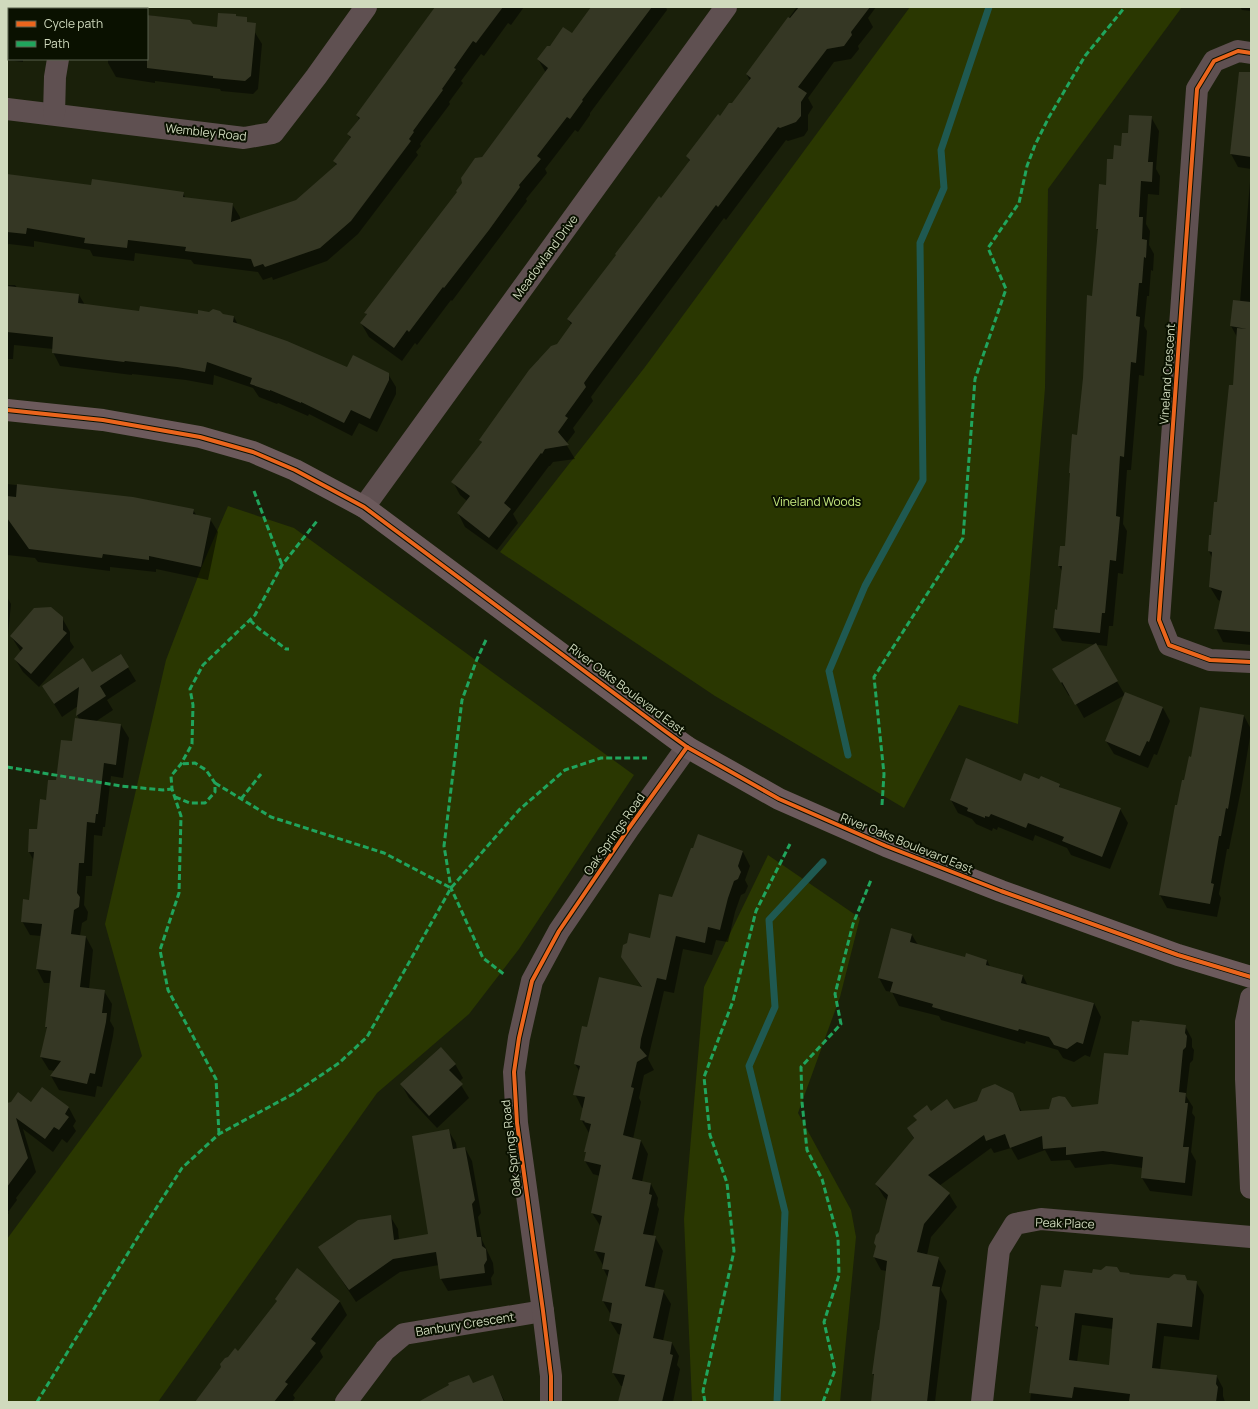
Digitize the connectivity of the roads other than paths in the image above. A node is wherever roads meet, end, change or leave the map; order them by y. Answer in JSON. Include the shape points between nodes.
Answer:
{"nodes":[{"id":1,"x":366,"y":7,"type":"edge"},
{"id":2,"x":726,"y":7,"type":"edge"},
{"id":3,"x":1251,"y":53,"type":"edge"},
{"id":4,"x":58,"y":60,"type":"edge"},
{"id":5,"x":7,"y":109,"type":"edge"},
{"id":6,"x":54,"y":114,"type":"junction"},
{"id":7,"x":7,"y":410,"type":"edge"},
{"id":8,"x":364,"y":507,"type":"junction"},
{"id":9,"x":1251,"y":662,"type":"edge"},
{"id":10,"x":687,"y":747,"type":"junction"},
{"id":11,"x":1251,"y":977,"type":"edge"},
{"id":12,"x":1251,"y":998,"type":"edge"},
{"id":13,"x":1251,"y":1188,"type":"edge"},
{"id":14,"x":1251,"y":1237,"type":"edge"},
{"id":15,"x":543,"y":1311,"type":"junction"},
{"id":16,"x":346,"y":1402,"type":"edge"},
{"id":17,"x":551,"y":1402,"type":"edge"},
{"id":18,"x":982,"y":1402,"type":"edge"}],
"edges":[{"from":1,"to":6,"type":"street","name":"Wembley Road","via":[[273,133],[244,138]]},
{"from":2,"to":8,"type":"street","name":"Meadowland Drive"},
{"from":3,"to":9,"type":"street","name":"Vineland Crescent","via":[[1238,51],[1214,60],[1196,89],[1159,620],[1168,645],[1210,660]]},
{"from":4,"to":6,"type":"street"},
{"from":5,"to":6,"type":"street","name":"Wembley Road"},
{"from":7,"to":8,"type":"street","name":"River Oaks Boulevard East","via":[[103,420],[200,437],[253,452],[295,470]]},
{"from":8,"to":10,"type":"street","name":"River Oaks Boulevard East"},
{"from":10,"to":11,"type":"street","name":"River Oaks Boulevard East","via":[[779,800],[886,846],[1001,892],[1178,955]]},
{"from":10,"to":15,"type":"street","name":"Oak Springs Road","via":[[559,932],[532,981],[514,1072],[517,1123]]},
{"from":12,"to":13,"type":"street","via":[[1246,1022]]},
{"from":14,"to":18,"type":"street","name":"Peak Place","via":[[1041,1219],[1015,1224],[999,1250]]},
{"from":15,"to":16,"type":"street","name":"Banbury Crescent","via":[[404,1334],[385,1350]]},
{"from":15,"to":17,"type":"street","name":"Oak Springs Road","via":[[551,1376]]}]}
